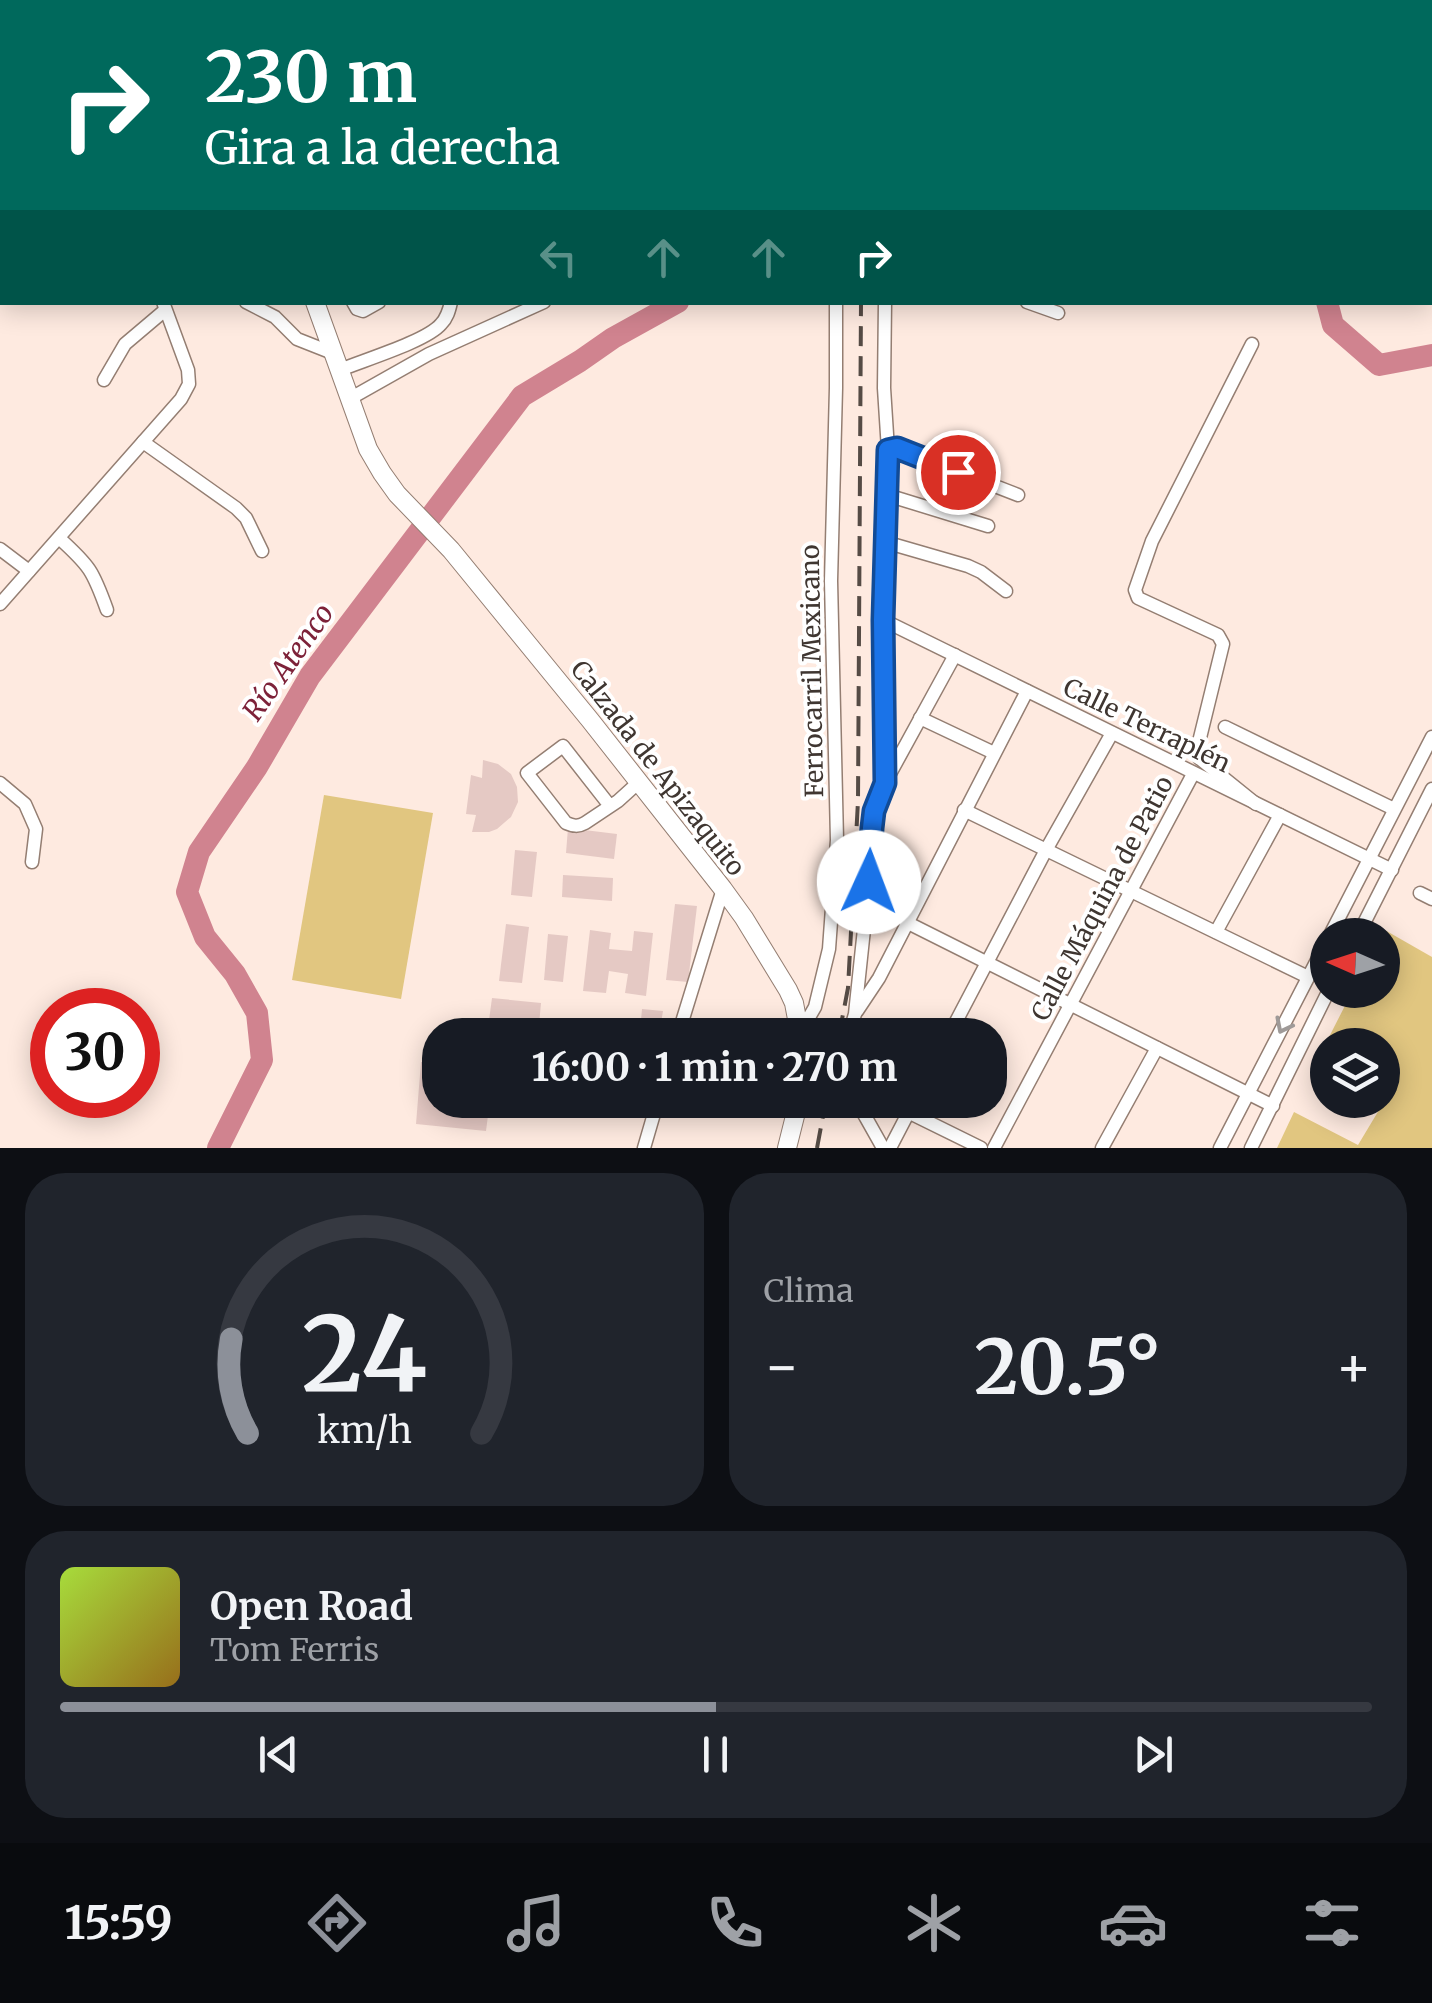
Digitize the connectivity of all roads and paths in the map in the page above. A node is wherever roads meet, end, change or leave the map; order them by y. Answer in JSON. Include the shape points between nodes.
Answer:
{"nodes":[{"id":1,"x":252,"y":305,"type":"edge"},
{"id":2,"x":316,"y":305,"type":"edge"},
{"id":3,"x":450,"y":305,"type":"edge"},
{"id":4,"x":537,"y":305,"type":"edge"},
{"id":5,"x":836,"y":305,"type":"edge"},
{"id":6,"x":885,"y":305,"type":"edge"},
{"id":7,"x":1035,"y":305,"type":"edge"},
{"id":8,"x":163,"y":307,"type":"edge"},
{"id":9,"x":1058,"y":313,"type":"dead end"},
{"id":10,"x":1252,"y":344,"type":"dead end"},
{"id":11,"x":338,"y":362,"type":"junction"},
{"id":12,"x":104,"y":380,"type":"dead end"},
{"id":13,"x":351,"y":398,"type":"junction"},
{"id":14,"x":143,"y":442,"type":"junction"},
{"id":15,"x":888,"y":450,"type":"junction"},
{"id":16,"x":886,"y":495,"type":"junction"},
{"id":17,"x":1018,"y":495,"type":"dead end"},
{"id":18,"x":988,"y":526,"type":"dead end"},
{"id":19,"x":59,"y":538,"type":"junction"},
{"id":20,"x":885,"y":542,"type":"junction"},
{"id":21,"x":0,"y":549,"type":"edge"},
{"id":22,"x":262,"y":551,"type":"dead end"},
{"id":23,"x":29,"y":572,"type":"junction"},
{"id":24,"x":1006,"y":591,"type":"dead end"},
{"id":25,"x":0,"y":604,"type":"edge"},
{"id":26,"x":107,"y":610,"type":"dead end"},
{"id":27,"x":883,"y":620,"type":"junction"},
{"id":28,"x":955,"y":656,"type":"junction"},
{"id":29,"x":1027,"y":691,"type":"junction"},
{"id":30,"x":920,"y":718,"type":"junction"},
{"id":31,"x":1225,"y":728,"type":"dead end"},
{"id":32,"x":1112,"y":733,"type":"junction"},
{"id":33,"x":1432,"y":737,"type":"edge"},
{"id":34,"x":994,"y":753,"type":"junction"},
{"id":35,"x":1426,"y":762,"type":"edge"},
{"id":36,"x":1193,"y":774,"type":"junction"},
{"id":37,"x":639,"y":782,"type":"junction"},
{"id":38,"x":0,"y":783,"type":"edge"},
{"id":39,"x":885,"y":783,"type":"junction"},
{"id":40,"x":1432,"y":789,"type":"edge"},
{"id":41,"x":1256,"y":804,"type":"junction"},
{"id":42,"x":610,"y":806,"type":"junction"},
{"id":43,"x":964,"y":810,"type":"junction"},
{"id":44,"x":1394,"y":810,"type":"junction"},
{"id":45,"x":1280,"y":815,"type":"junction"},
{"id":46,"x":1046,"y":850,"type":"junction"},
{"id":47,"x":1370,"y":860,"type":"junction"},
{"id":48,"x":32,"y":862,"type":"dead end"},
{"id":49,"x":1392,"y":870,"type":"junction"},
{"id":50,"x":722,"y":889,"type":"junction"},
{"id":51,"x":1131,"y":890,"type":"junction"},
{"id":52,"x":1339,"y":918,"type":"edge"},
{"id":53,"x":1367,"y":918,"type":"edge"},
{"id":54,"x":906,"y":922,"type":"junction"},
{"id":55,"x":1216,"y":932,"type":"junction"},
{"id":56,"x":988,"y":963,"type":"junction"},
{"id":57,"x":1310,"y":973,"type":"edge"},
{"id":58,"x":1308,"y":977,"type":"junction"},
{"id":59,"x":1072,"y":1005,"type":"junction"},
{"id":60,"x":1321,"y":1008,"type":"edge"},
{"id":61,"x":855,"y":1014,"type":"junction"},
{"id":62,"x":683,"y":1018,"type":"edge"},
{"id":63,"x":797,"y":1018,"type":"edge"},
{"id":64,"x":809,"y":1018,"type":"edge"},
{"id":65,"x":854,"y":1018,"type":"edge"},
{"id":66,"x":958,"y":1018,"type":"edge"},
{"id":67,"x":1157,"y":1048,"type":"junction"},
{"id":68,"x":1248,"y":1094,"type":"junction"},
{"id":69,"x":1272,"y":1106,"type":"junction"},
{"id":70,"x":653,"y":1118,"type":"edge"},
{"id":71,"x":794,"y":1118,"type":"edge"},
{"id":72,"x":867,"y":1118,"type":"edge"},
{"id":73,"x":904,"y":1118,"type":"edge"},
{"id":74,"x":931,"y":1118,"type":"edge"},
{"id":75,"x":645,"y":1148,"type":"edge"},
{"id":76,"x":787,"y":1148,"type":"edge"},
{"id":77,"x":886,"y":1148,"type":"edge"},
{"id":78,"x":981,"y":1148,"type":"edge"},
{"id":79,"x":994,"y":1148,"type":"edge"},
{"id":80,"x":1102,"y":1148,"type":"edge"},
{"id":81,"x":1220,"y":1148,"type":"edge"},
{"id":82,"x":1252,"y":1148,"type":"edge"}],
"edges":[{"from":1,"to":11,"type":"street"},
{"from":2,"to":11,"type":"main road","name":"Calzada de Apizaquito"},
{"from":3,"to":11,"type":"street","via":[[439,328],[423,337]]},
{"from":4,"to":13,"type":"street"},
{"from":5,"to":64,"type":"street","name":"Ferrocarril Mexicano","via":[[837,840],[829,950]]},
{"from":6,"to":15,"type":"street"},
{"from":7,"to":9,"type":"street"},
{"from":8,"to":12,"type":"street","via":[[125,344]]},
{"from":8,"to":14,"type":"street","via":[[189,384]]},
{"from":10,"to":41,"type":"street","via":[[1152,541],[1135,590],[1138,598],[1218,635],[1223,644],[1197,750]]},
{"from":11,"to":13,"type":"main road","name":"Calzada de Apizaquito"},
{"from":13,"to":37,"type":"main road","name":"Calzada de Apizaquito","via":[[368,449],[397,494]]},
{"from":14,"to":19,"type":"street"},
{"from":14,"to":22,"type":"street","via":[[236,508]]},
{"from":15,"to":16,"type":"street"},
{"from":15,"to":17,"type":"street"},
{"from":16,"to":18,"type":"street"},
{"from":16,"to":20,"type":"street"},
{"from":19,"to":23,"type":"street"},
{"from":19,"to":26,"type":"street","via":[[94,575]]},
{"from":20,"to":24,"type":"street","via":[[968,566]]},
{"from":20,"to":27,"type":"street"},
{"from":21,"to":23,"type":"street"},
{"from":23,"to":25,"type":"street"},
{"from":27,"to":28,"type":"street","name":"Calle Terraplén"},
{"from":27,"to":39,"type":"street"},
{"from":28,"to":29,"type":"street","name":"Calle Terraplén"},
{"from":28,"to":30,"type":"street"},
{"from":29,"to":32,"type":"street","name":"Calle Terraplén"},
{"from":29,"to":34,"type":"street"},
{"from":30,"to":34,"type":"street"},
{"from":30,"to":39,"type":"street"},
{"from":31,"to":44,"type":"street"},
{"from":32,"to":36,"type":"street","name":"Calle Terraplén"},
{"from":32,"to":46,"type":"street"},
{"from":33,"to":35,"type":"street"},
{"from":34,"to":43,"type":"street"},
{"from":35,"to":44,"type":"street"},
{"from":36,"to":41,"type":"street","name":"Calle Terraplén"},
{"from":36,"to":51,"type":"street","name":"Calle Máquina de Patio"},
{"from":37,"to":42,"type":"street"},
{"from":37,"to":50,"type":"main road","name":"Calzada de Apizaquito"},
{"from":38,"to":48,"type":"street","via":[[25,804],[36,829]]},
{"from":39,"to":61,"type":"street","via":[[874,811]]},
{"from":40,"to":49,"type":"street"},
{"from":41,"to":45,"type":"street","name":"Calle Terraplén"},
{"from":42,"to":42,"type":"street","via":[[572,826],[528,773],[563,746]]},
{"from":43,"to":46,"type":"street"},
{"from":43,"to":54,"type":"street"},
{"from":44,"to":47,"type":"street"},
{"from":45,"to":47,"type":"street","name":"Calle Terraplén"},
{"from":45,"to":55,"type":"street"},
{"from":46,"to":51,"type":"street"},
{"from":46,"to":56,"type":"street"},
{"from":47,"to":49,"type":"street","name":"Calle Terraplén"},
{"from":47,"to":52,"type":"street"},
{"from":49,"to":53,"type":"street"},
{"from":50,"to":62,"type":"street"},
{"from":50,"to":63,"type":"main road","name":"Calzada de Apizaquito","via":[[788,990]]},
{"from":51,"to":55,"type":"street"},
{"from":51,"to":59,"type":"street","name":"Calle Máquina de Patio"},
{"from":54,"to":56,"type":"street"},
{"from":54,"to":61,"type":"street"},
{"from":55,"to":58,"type":"street"},
{"from":56,"to":59,"type":"street"},
{"from":56,"to":66,"type":"street"},
{"from":57,"to":58,"type":"street"},
{"from":58,"to":68,"type":"street","one_way":true},
{"from":59,"to":67,"type":"street"},
{"from":59,"to":79,"type":"street","name":"Calle Máquina de Patio"},
{"from":60,"to":69,"type":"street"},
{"from":61,"to":65,"type":"street"},
{"from":67,"to":68,"type":"street"},
{"from":67,"to":80,"type":"street"},
{"from":68,"to":69,"type":"street"},
{"from":68,"to":81,"type":"street"},
{"from":69,"to":82,"type":"street"},
{"from":70,"to":75,"type":"street"},
{"from":71,"to":76,"type":"main road"},
{"from":72,"to":77,"type":"street"},
{"from":73,"to":77,"type":"street"},
{"from":74,"to":78,"type":"street"}]}
